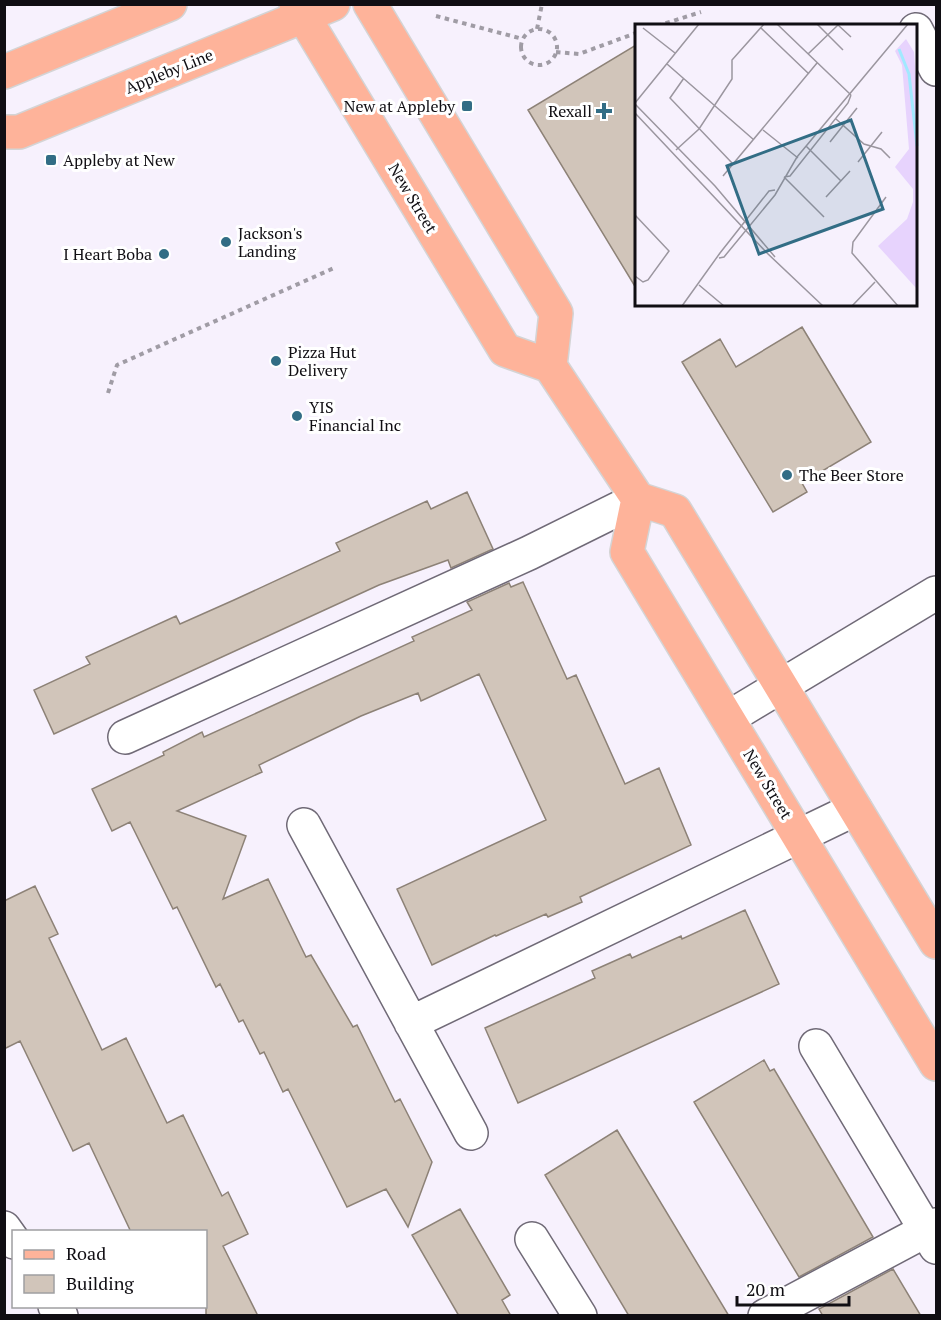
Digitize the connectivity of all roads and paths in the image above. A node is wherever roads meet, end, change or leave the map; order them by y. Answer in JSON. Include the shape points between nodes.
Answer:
{"nodes":[{"id":1,"x":170,"y":4,"type":"edge"},
{"id":2,"x":333,"y":4,"type":"edge"},
{"id":3,"x":370,"y":4,"type":"edge"},
{"id":4,"x":542,"y":4,"type":"edge"},
{"id":5,"x":904,"y":4,"type":"edge"},
{"id":6,"x":300,"y":11,"type":"edge"},
{"id":7,"x":701,"y":12,"type":"dead end"},
{"id":8,"x":436,"y":16,"type":"dead end"},
{"id":9,"x":663,"y":24,"type":"edge"},
{"id":10,"x":913,"y":24,"type":"edge"},
{"id":11,"x":537,"y":29,"type":"junction"},
{"id":12,"x":917,"y":32,"type":"edge"},
{"id":13,"x":635,"y":33,"type":"edge"},
{"id":14,"x":523,"y":39,"type":"junction"},
{"id":15,"x":556,"y":52,"type":"junction"},
{"id":16,"x":936,"y":69,"type":"edge"},
{"id":17,"x":4,"y":72,"type":"edge"},
{"id":18,"x":4,"y":132,"type":"edge"},
{"id":19,"x":334,"y":268,"type":"dead end"},
{"id":20,"x":550,"y":366,"type":"junction"},
{"id":21,"x":108,"y":393,"type":"dead end"},
{"id":22,"x":638,"y":499,"type":"junction"},
{"id":23,"x":936,"y":593,"type":"edge"},
{"id":24,"x":783,"y":685,"type":"junction"},
{"id":25,"x":728,"y":718,"type":"junction"},
{"id":26,"x":125,"y":737,"type":"dead end"},
{"id":27,"x":855,"y":809,"type":"junction"},
{"id":28,"x":304,"y":825,"type":"dead end"},
{"id":29,"x":799,"y":835,"type":"junction"},
{"id":30,"x":936,"y":942,"type":"edge"},
{"id":31,"x":411,"y":1023,"type":"junction"},
{"id":32,"x":816,"y":1047,"type":"dead end"},
{"id":33,"x":936,"y":1064,"type":"edge"},
{"id":34,"x":471,"y":1133,"type":"dead end"},
{"id":35,"x":933,"y":1234,"type":"edge"},
{"id":36,"x":532,"y":1239,"type":"dead end"},
{"id":37,"x":580,"y":1316,"type":"edge"},
{"id":38,"x":765,"y":1316,"type":"edge"}],
"edges":[{"from":1,"to":17,"type":"main road"},
{"from":2,"to":6,"type":"main road","name":"Appleby Line"},
{"from":3,"to":20,"type":"main road","via":[[556,313]]},
{"from":4,"to":11,"type":"path"},
{"from":5,"to":10,"type":"street"},
{"from":6,"to":18,"type":"main road","name":"Appleby Line","via":[[19,132]]},
{"from":6,"to":20,"type":"main road","name":"New Street","via":[[505,350]]},
{"from":7,"to":9,"type":"path"},
{"from":8,"to":14,"type":"path"},
{"from":11,"to":14,"type":"path"},
{"from":11,"to":15,"type":"path","via":[[553,36]]},
{"from":12,"to":16,"type":"street"},
{"from":13,"to":15,"type":"path","via":[[579,54]]},
{"from":14,"to":15,"type":"path","via":[[524,56],[533,63],[550,62]]},
{"from":19,"to":21,"type":"path","via":[[117,365]]},
{"from":20,"to":22,"type":"main road"},
{"from":22,"to":24,"type":"main road","via":[[675,511]]},
{"from":22,"to":25,"type":"main road","name":"New Street","via":[[627,552]]},
{"from":22,"to":26,"type":"street","via":[[529,553]]},
{"from":23,"to":24,"type":"street"},
{"from":24,"to":25,"type":"street"},
{"from":24,"to":27,"type":"main road"},
{"from":25,"to":29,"type":"main road","name":"New Street"},
{"from":27,"to":29,"type":"street"},
{"from":27,"to":30,"type":"main road"},
{"from":28,"to":31,"type":"street"},
{"from":29,"to":31,"type":"street"},
{"from":29,"to":33,"type":"main road","name":"New Street"},
{"from":31,"to":34,"type":"street"},
{"from":32,"to":35,"type":"street"},
{"from":35,"to":38,"type":"street"},
{"from":36,"to":37,"type":"street"}]}
